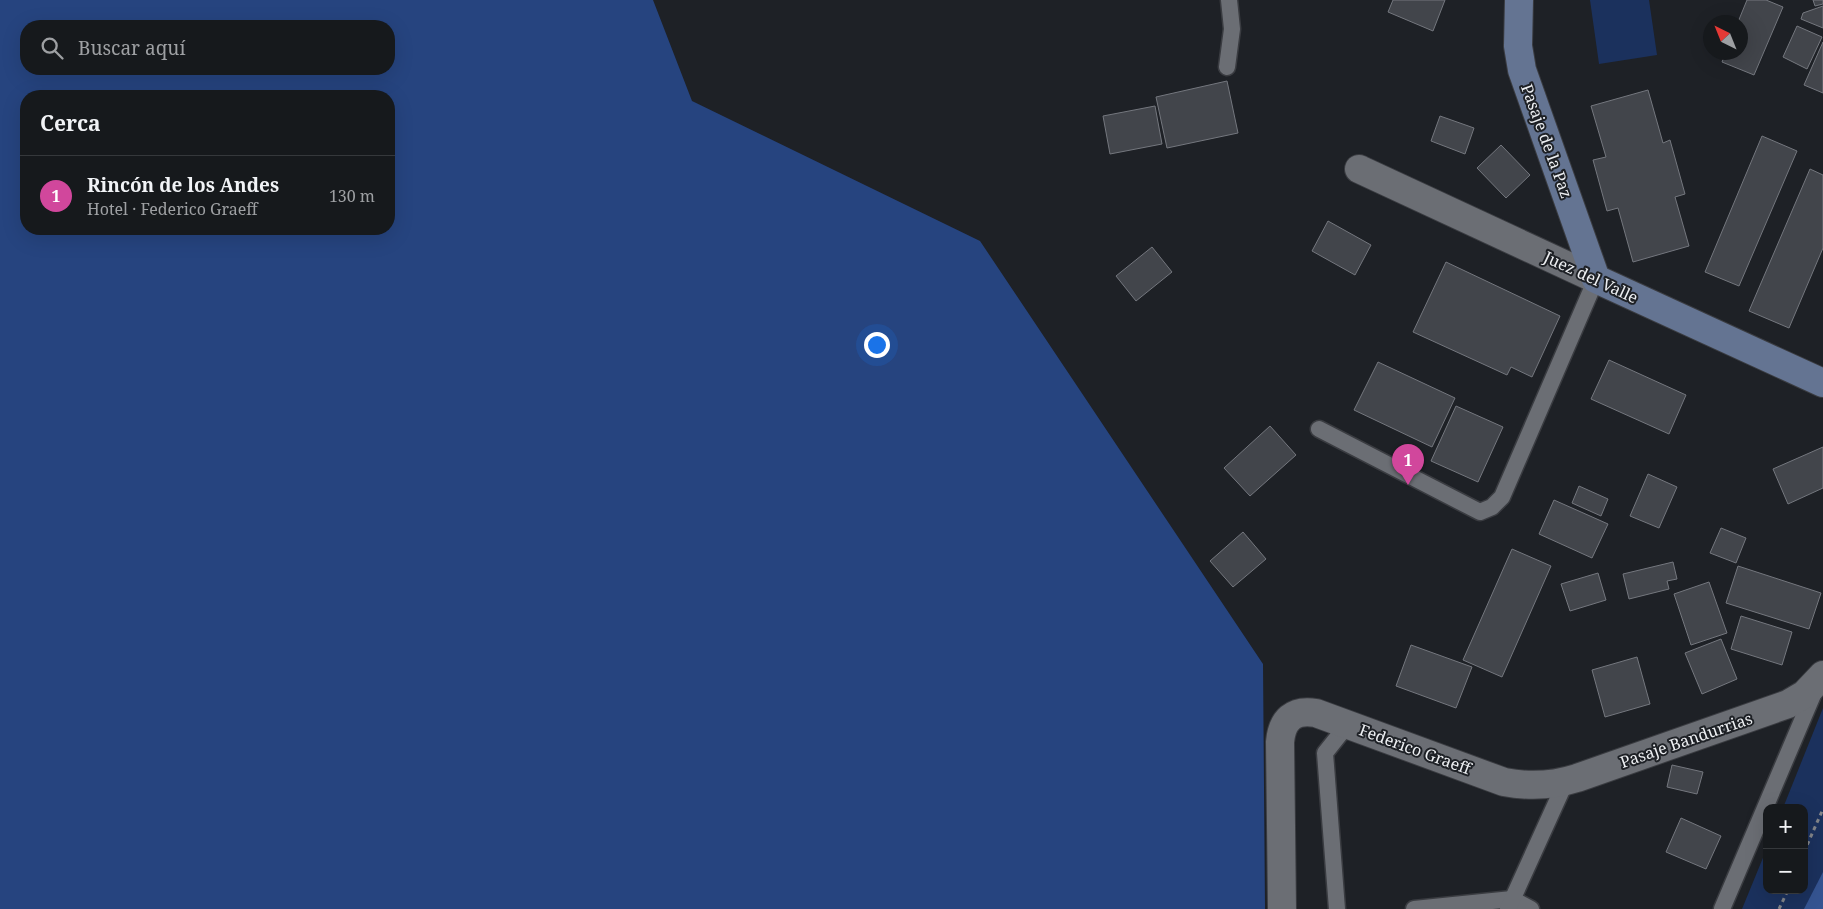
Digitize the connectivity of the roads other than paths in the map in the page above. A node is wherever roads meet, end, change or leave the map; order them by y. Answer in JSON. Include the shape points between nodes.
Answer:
{"nodes":[{"id":1,"x":1229,"y":0,"type":"edge"},
{"id":2,"x":1519,"y":0,"type":"edge"},
{"id":3,"x":1227,"y":68,"type":"dead end"},
{"id":4,"x":1359,"y":169,"type":"dead end"},
{"id":5,"x":1596,"y":279,"type":"junction"},
{"id":6,"x":1823,"y":383,"type":"edge"},
{"id":7,"x":1319,"y":429,"type":"dead end"},
{"id":8,"x":1821,"y":678,"type":"edge"},
{"id":9,"x":1348,"y":724,"type":"junction"},
{"id":10,"x":1553,"y":784,"type":"junction"},
{"id":11,"x":1510,"y":904,"type":"edge"},
{"id":12,"x":1282,"y":909,"type":"edge"},
{"id":13,"x":1337,"y":909,"type":"edge"},
{"id":14,"x":1414,"y":909,"type":"edge"},
{"id":15,"x":1531,"y":909,"type":"edge"},
{"id":16,"x":1722,"y":909,"type":"edge"}],
"edges":[{"from":1,"to":3,"type":"lane","via":[[1232,29]]},
{"from":2,"to":5,"type":"main road","name":"Pasaje de la Paz","via":[[1518,46],[1522,70]]},
{"from":4,"to":5,"type":"street","name":"Juez del Valle"},
{"from":5,"to":6,"type":"main road","name":"Juez del Valle"},
{"from":5,"to":7,"type":"lane","via":[[1502,497],[1492,507],[1480,512]]},
{"from":8,"to":10,"type":"street","name":"Pasaje Bandurrias","via":[[1805,694],[1788,704]]},
{"from":8,"to":16,"type":"lane"},
{"from":9,"to":10,"type":"street","name":"Federico Graeff","via":[[1504,782],[1527,786]]},
{"from":9,"to":12,"type":"street","name":"Federico Graeff","via":[[1308,711],[1299,712],[1285,722],[1281,732]]},
{"from":9,"to":13,"type":"lane","via":[[1325,754]]},
{"from":10,"to":11,"type":"lane"},
{"from":11,"to":14,"type":"lane"},
{"from":11,"to":15,"type":"lane"}]}
